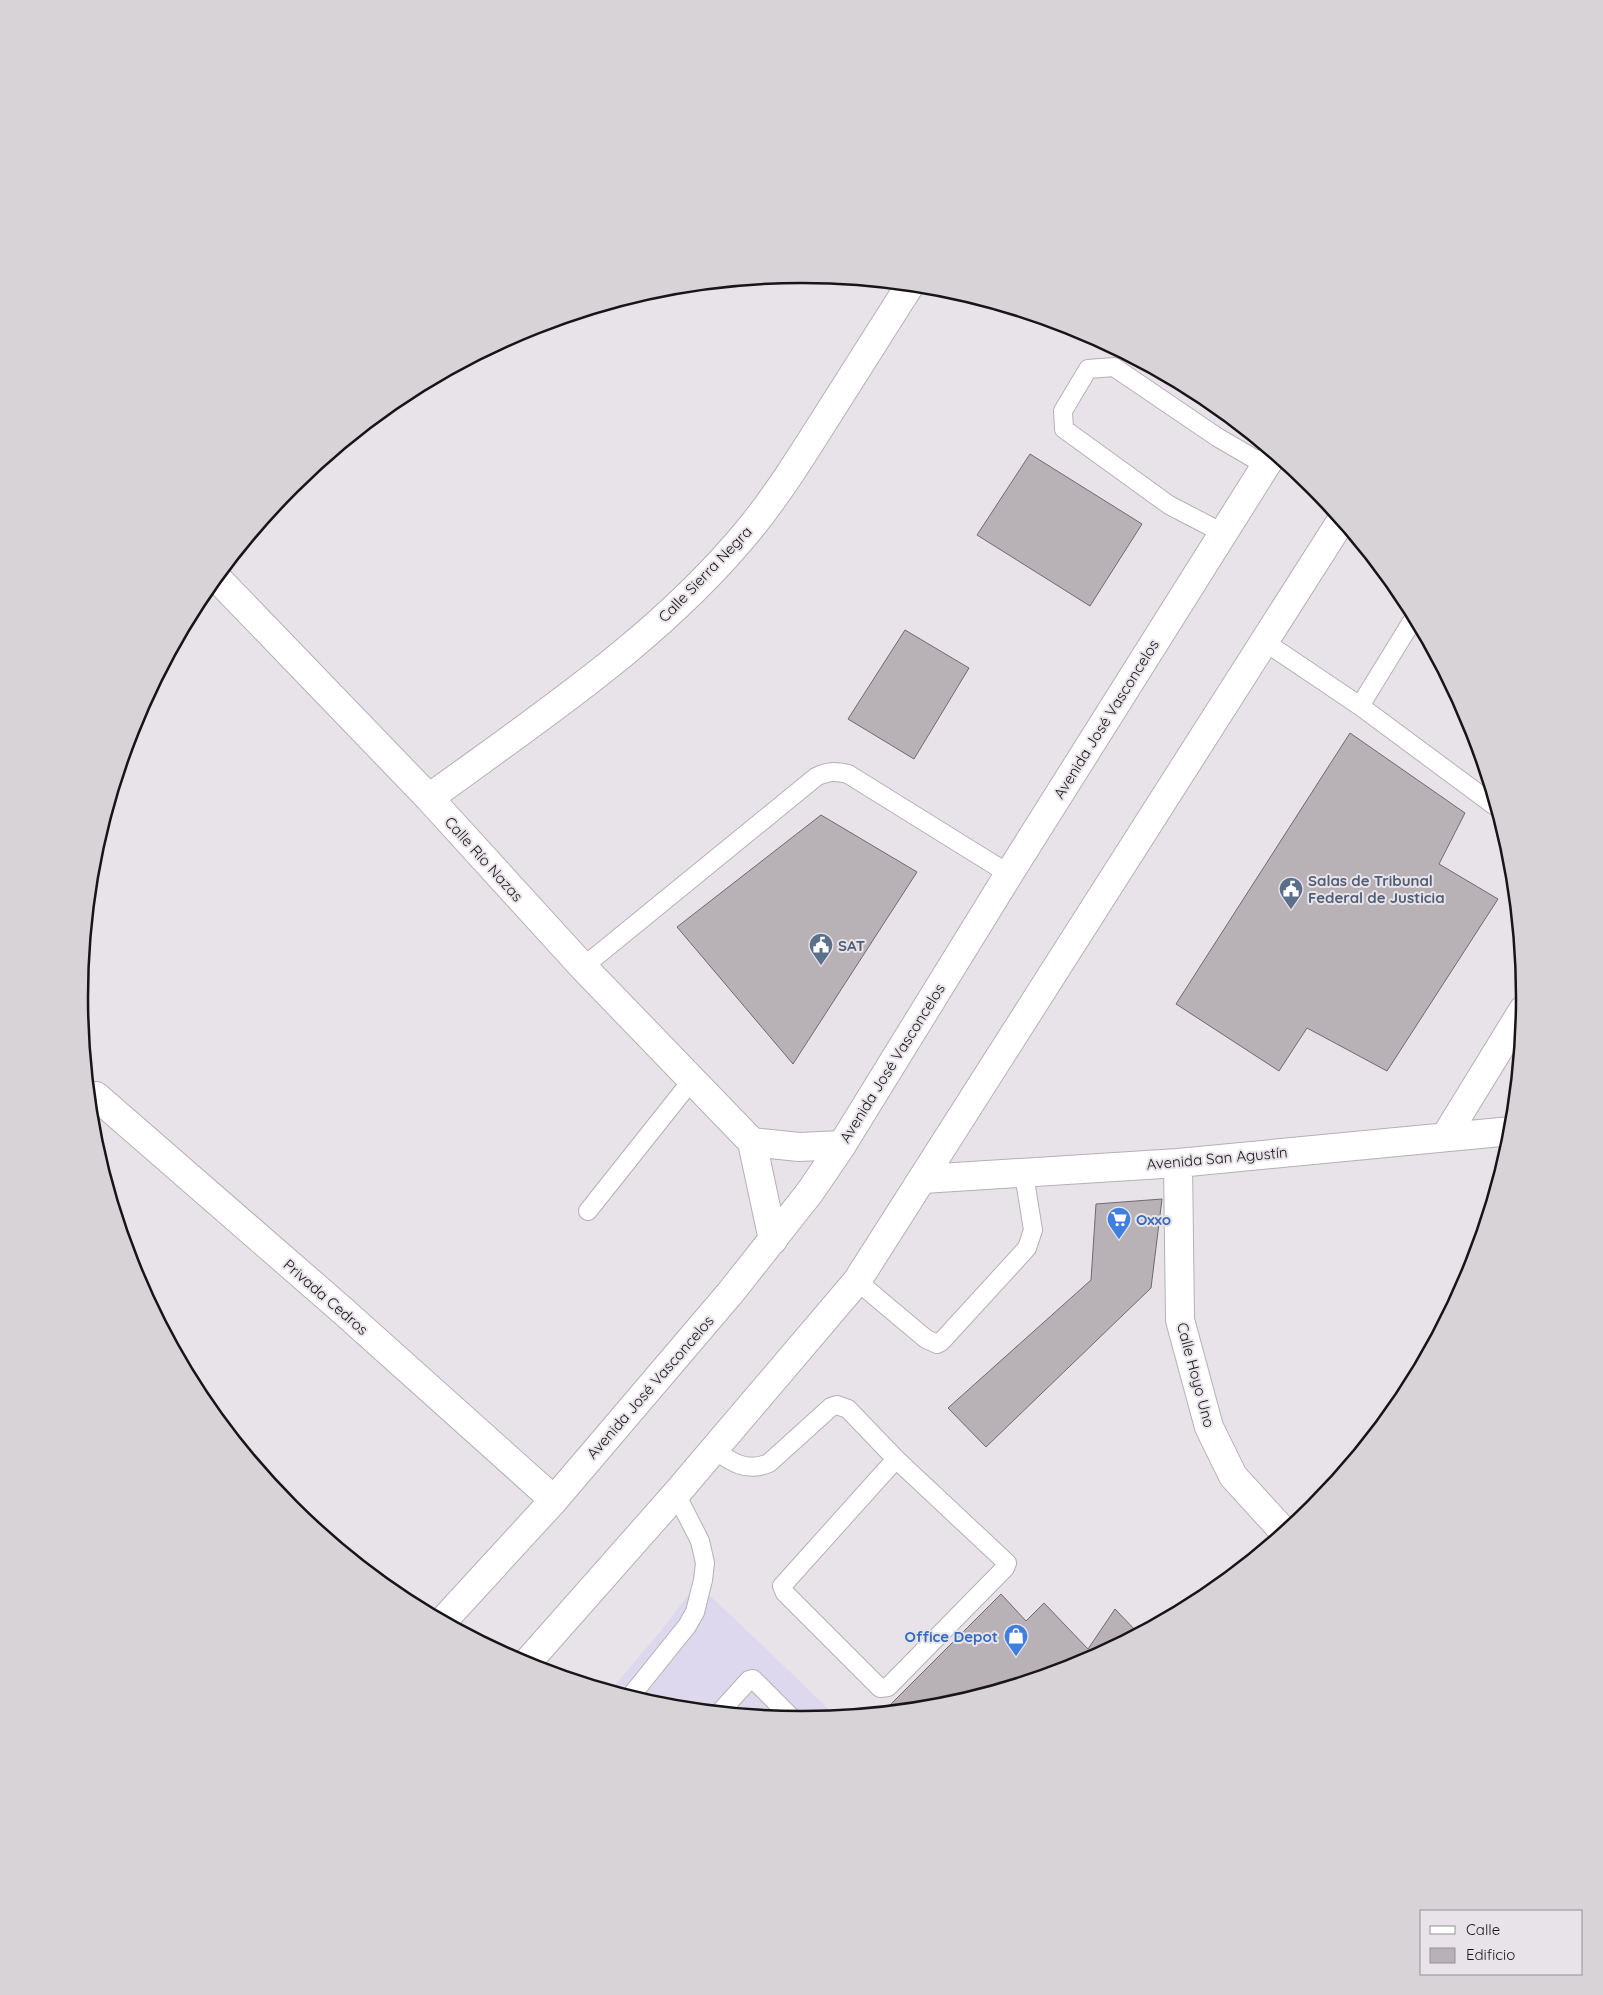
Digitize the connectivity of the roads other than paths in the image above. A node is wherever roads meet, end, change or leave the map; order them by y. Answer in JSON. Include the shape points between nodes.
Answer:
{"nodes":[{"id":1,"x":906,"y":292,"type":"edge"},
{"id":2,"x":1269,"y":460,"type":"edge"},
{"id":3,"x":1338,"y":527,"type":"edge"},
{"id":4,"x":1223,"y":533,"type":"junction"},
{"id":5,"x":221,"y":582,"type":"edge"},
{"id":6,"x":1410,"y":625,"type":"edge"},
{"id":7,"x":1265,"y":642,"type":"junction"},
{"id":8,"x":1360,"y":706,"type":"junction"},
{"id":9,"x":429,"y":798,"type":"junction"},
{"id":10,"x":1487,"y":800,"type":"edge"},
{"id":11,"x":1009,"y":874,"type":"junction"},
{"id":12,"x":583,"y":967,"type":"junction"},
{"id":13,"x":1515,"y":1023,"type":"edge"},
{"id":14,"x":692,"y":1080,"type":"junction"},
{"id":15,"x":96,"y":1096,"type":"dead end"},
{"id":16,"x":1503,"y":1132,"type":"edge"},
{"id":17,"x":1445,"y":1137,"type":"junction"},
{"id":18,"x":752,"y":1142,"type":"junction"},
{"id":19,"x":842,"y":1144,"type":"junction"},
{"id":20,"x":1178,"y":1163,"type":"junction"},
{"id":21,"x":1024,"y":1174,"type":"junction"},
{"id":22,"x":923,"y":1179,"type":"junction"},
{"id":23,"x":588,"y":1212,"type":"dead end"},
{"id":24,"x":773,"y":1240,"type":"junction"},
{"id":25,"x":857,"y":1281,"type":"junction"},
{"id":26,"x":713,"y":1449,"type":"junction"},
{"id":27,"x":896,"y":1459,"type":"junction"},
{"id":28,"x":676,"y":1494,"type":"junction"},
{"id":29,"x":554,"y":1500,"type":"junction"},
{"id":30,"x":1279,"y":1527,"type":"edge"},
{"id":31,"x":446,"y":1617,"type":"edge"},
{"id":32,"x":531,"y":1658,"type":"edge"},
{"id":33,"x":635,"y":1691,"type":"edge"},
{"id":34,"x":725,"y":1707,"type":"edge"},
{"id":35,"x":786,"y":1711,"type":"edge"}],
"edges":[{"from":1,"to":9,"type":"street","name":"Calle Sierra Negra","via":[[783,485],[708,575],[608,667]]},
{"from":2,"to":4,"type":"street","name":"Avenida José Vasconcelos"},
{"from":2,"to":4,"type":"lane","via":[[1217,437],[1114,367],[1088,369],[1063,411],[1064,429],[1169,505]]},
{"from":3,"to":7,"type":"street"},
{"from":4,"to":11,"type":"street","name":"Avenida José Vasconcelos"},
{"from":5,"to":9,"type":"street","name":"Calle Río Nazas"},
{"from":6,"to":8,"type":"lane"},
{"from":7,"to":8,"type":"lane"},
{"from":7,"to":22,"type":"street"},
{"from":8,"to":10,"type":"lane"},
{"from":9,"to":12,"type":"street","name":"Calle Río Nazas"},
{"from":11,"to":12,"type":"lane","via":[[848,774],[826,772]]},
{"from":11,"to":19,"type":"street","name":"Avenida José Vasconcelos"},
{"from":12,"to":14,"type":"street","name":"Calle Río Nazas"},
{"from":13,"to":17,"type":"street"},
{"from":14,"to":18,"type":"street","name":"Calle Río Nazas"},
{"from":14,"to":23,"type":"lane"},
{"from":15,"to":29,"type":"street","name":"Privada Cedros"},
{"from":16,"to":17,"type":"street","name":"Avenida San Agustín"},
{"from":17,"to":20,"type":"street","name":"Avenida San Agustín"},
{"from":18,"to":19,"type":"street","via":[[799,1147]]},
{"from":18,"to":24,"type":"street"},
{"from":19,"to":24,"type":"street","name":"Avenida José Vasconcelos"},
{"from":20,"to":21,"type":"street","name":"Avenida San Agustín"},
{"from":20,"to":30,"type":"street","name":"Calle Hoyo Uno","via":[[1180,1320],[1209,1427],[1233,1476]]},
{"from":21,"to":22,"type":"street","name":"Avenida San Agustín"},
{"from":21,"to":25,"type":"lane","via":[[1033,1230],[1026,1248],[941,1342],[937,1344],[926,1339]]},
{"from":22,"to":25,"type":"street"},
{"from":24,"to":29,"type":"street","name":"Avenida José Vasconcelos"},
{"from":25,"to":26,"type":"street"},
{"from":26,"to":27,"type":"lane","via":[[739,1465],[760,1467],[769,1463],[837,1404],[848,1409]]},
{"from":26,"to":28,"type":"street"},
{"from":27,"to":27,"type":"lane","via":[[1007,1563],[888,1687],[880,1688],[785,1593],[782,1586]]},
{"from":28,"to":32,"type":"street"},
{"from":28,"to":33,"type":"lane","via":[[700,1541],[705,1563],[703,1580],[695,1612],[687,1626]]},
{"from":29,"to":31,"type":"street","name":"Avenida José Vasconcelos"},
{"from":34,"to":35,"type":"lane","via":[[754,1678]]}]}
